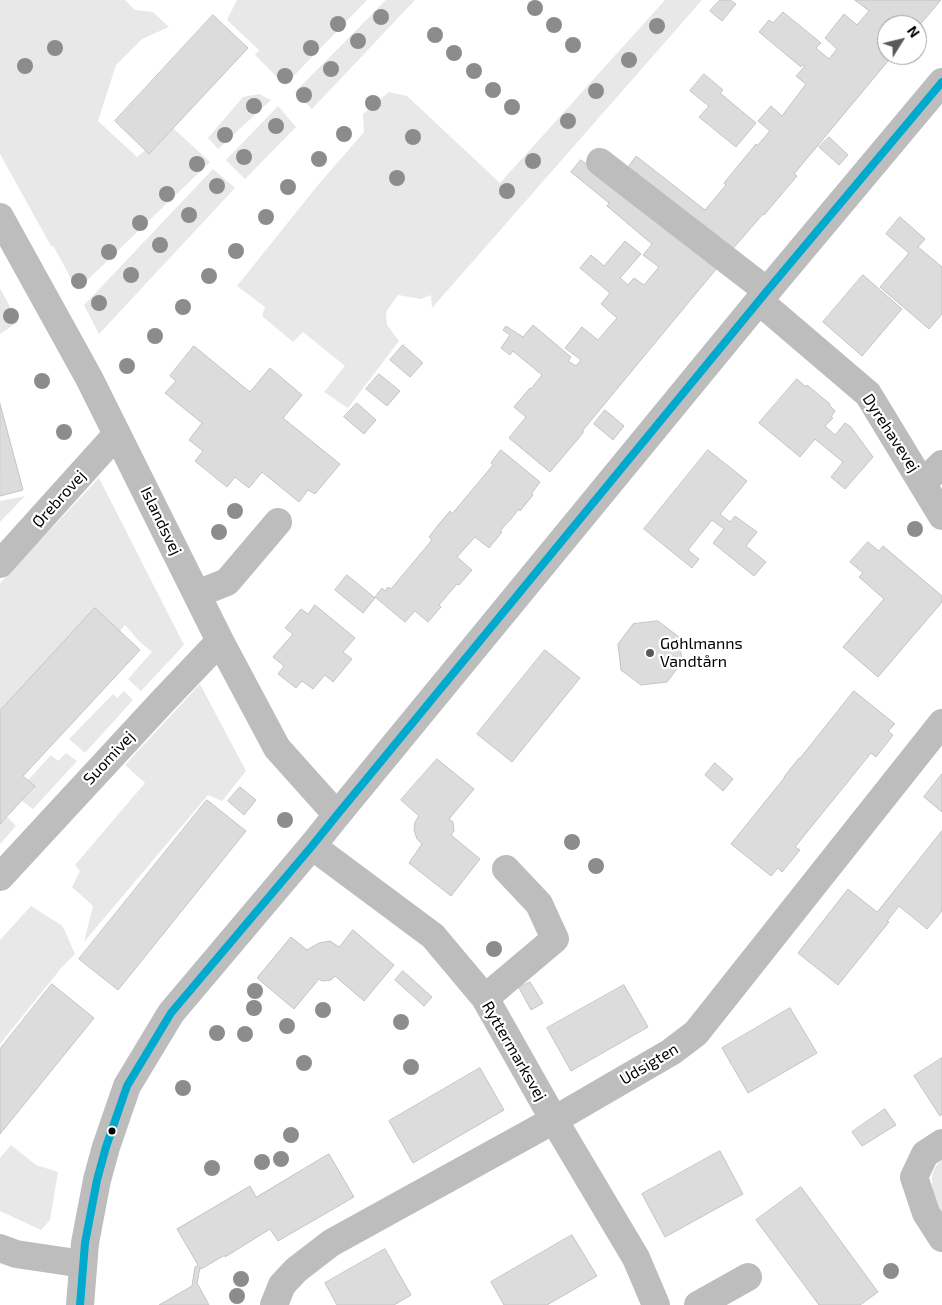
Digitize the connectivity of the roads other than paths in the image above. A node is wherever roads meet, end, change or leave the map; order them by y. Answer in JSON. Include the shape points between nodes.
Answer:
{"nodes":[{"id":1,"x":942,"y":82,"type":"edge"},
{"id":2,"x":600,"y":162,"type":"dead end"},
{"id":3,"x":0,"y":217,"type":"edge"},
{"id":4,"x":763,"y":296,"type":"junction"},
{"id":5,"x":117,"y":434,"type":"junction"},
{"id":6,"x":942,"y":464,"type":"edge"},
{"id":7,"x":923,"y":483,"type":"junction"},
{"id":8,"x":942,"y":516,"type":"edge"},
{"id":9,"x":278,"y":522,"type":"dead end"},
{"id":10,"x":0,"y":564,"type":"edge"},
{"id":11,"x":197,"y":594,"type":"junction"},
{"id":12,"x":220,"y":641,"type":"junction"},
{"id":13,"x":942,"y":723,"type":"edge"},
{"id":14,"x":337,"y":815,"type":"junction"},
{"id":15,"x":312,"y":846,"type":"junction"},
{"id":16,"x":506,"y":870,"type":"dead end"},
{"id":17,"x":0,"y":877,"type":"edge"},
{"id":18,"x":485,"y":998,"type":"junction"},
{"id":19,"x":554,"y":1120,"type":"junction"},
{"id":20,"x":942,"y":1143,"type":"edge"},
{"id":21,"x":942,"y":1238,"type":"edge"},
{"id":22,"x":0,"y":1248,"type":"edge"},
{"id":23,"x":83,"y":1264,"type":"junction"},
{"id":24,"x":748,"y":1277,"type":"dead end"},
{"id":25,"x":80,"y":1305,"type":"edge"},
{"id":26,"x":274,"y":1305,"type":"edge"},
{"id":27,"x":656,"y":1305,"type":"edge"},
{"id":28,"x":698,"y":1305,"type":"edge"}],
"edges":[{"from":1,"to":4,"type":"street"},
{"from":2,"to":4,"type":"street","name":"Dyrehavevej"},
{"from":3,"to":5,"type":"street","name":"Islandsvej"},
{"from":4,"to":7,"type":"street","name":"Dyrehavevej","via":[[868,394]]},
{"from":4,"to":14,"type":"street"},
{"from":5,"to":10,"type":"street","name":"Ørebrovej"},
{"from":5,"to":11,"type":"street","name":"Islandsvej"},
{"from":6,"to":7,"type":"street"},
{"from":7,"to":8,"type":"street","name":"Dyrehavevej"},
{"from":9,"to":11,"type":"street","via":[[227,582]]},
{"from":11,"to":12,"type":"street","name":"Islandsvej"},
{"from":12,"to":14,"type":"street","name":"Islandsvej","via":[[277,748]]},
{"from":12,"to":17,"type":"street","name":"Suomivej"},
{"from":13,"to":19,"type":"street","name":"Udsigten","via":[[696,1033],[671,1052]]},
{"from":14,"to":15,"type":"street"},
{"from":15,"to":18,"type":"street","name":"Ryttermarksvej","via":[[433,936]]},
{"from":15,"to":23,"type":"street","via":[[171,1013],[127,1086],[97,1180]]},
{"from":16,"to":18,"type":"street","via":[[539,904],[555,939]]},
{"from":18,"to":19,"type":"street","name":"Ryttermarksvej"},
{"from":19,"to":26,"type":"street","name":"Udsigten","via":[[331,1243],[282,1285]]},
{"from":19,"to":27,"type":"street","name":"Ryttermarksvej","via":[[636,1258]]},
{"from":20,"to":21,"type":"street","via":[[926,1154],[914,1177],[926,1213]]},
{"from":22,"to":23,"type":"street","via":[[16,1254]]},
{"from":23,"to":25,"type":"street"},
{"from":24,"to":28,"type":"street"}]}
